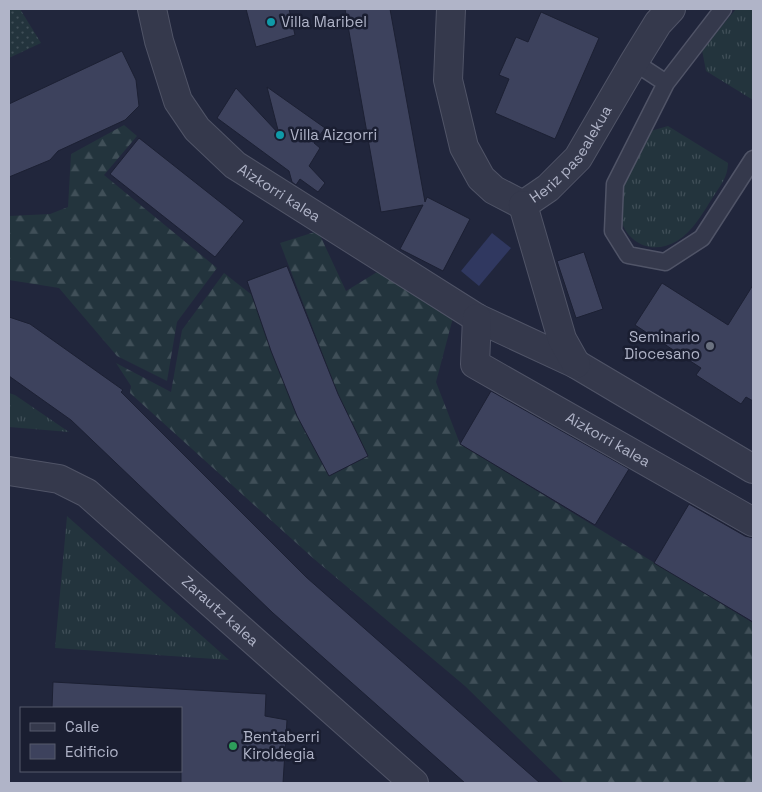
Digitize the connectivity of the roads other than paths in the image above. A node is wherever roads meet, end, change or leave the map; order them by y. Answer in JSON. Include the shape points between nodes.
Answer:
{"nodes":[{"id":1,"x":152,"y":9,"type":"edge"},
{"id":2,"x":451,"y":9,"type":"edge"},
{"id":3,"x":671,"y":9,"type":"edge"},
{"id":4,"x":723,"y":9,"type":"edge"},
{"id":5,"x":634,"y":62,"type":"junction"},
{"id":6,"x":666,"y":82,"type":"junction"},
{"id":7,"x":753,"y":159,"type":"edge"},
{"id":8,"x":523,"y":205,"type":"junction"},
{"id":9,"x":478,"y":318,"type":"junction"},
{"id":10,"x":576,"y":364,"type":"junction"},
{"id":11,"x":753,"y":469,"type":"edge"},
{"id":12,"x":9,"y":472,"type":"edge"},
{"id":13,"x":753,"y":522,"type":"edge"},
{"id":14,"x":414,"y":783,"type":"edge"}],
"edges":[{"from":1,"to":9,"type":"street","name":"Aizkorri kalea","via":[[178,101],[197,129],[235,165]]},
{"from":2,"to":8,"type":"street","name":"Heriz pasealekua","via":[[448,80],[464,147],[481,178],[494,190]]},
{"from":3,"to":5,"type":"street","name":"Heriz pasealekua","via":[[658,23]]},
{"from":4,"to":6,"type":"lane"},
{"from":5,"to":6,"type":"lane"},
{"from":5,"to":8,"type":"street","name":"Heriz pasealekua","via":[[578,158],[548,188]]},
{"from":6,"to":7,"type":"lane","via":[[615,184],[613,231],[628,255],[665,262],[702,238]]},
{"from":8,"to":10,"type":"street","via":[[562,339]]},
{"from":9,"to":10,"type":"street","name":"Aizkorri kalea"},
{"from":9,"to":13,"type":"street","name":"Aizkorri kalea","via":[[475,364]]},
{"from":10,"to":11,"type":"street","name":"Aizkorri kalea"},
{"from":12,"to":14,"type":"street","name":"Zarautz kalea","via":[[59,479],[87,493]]}]}
